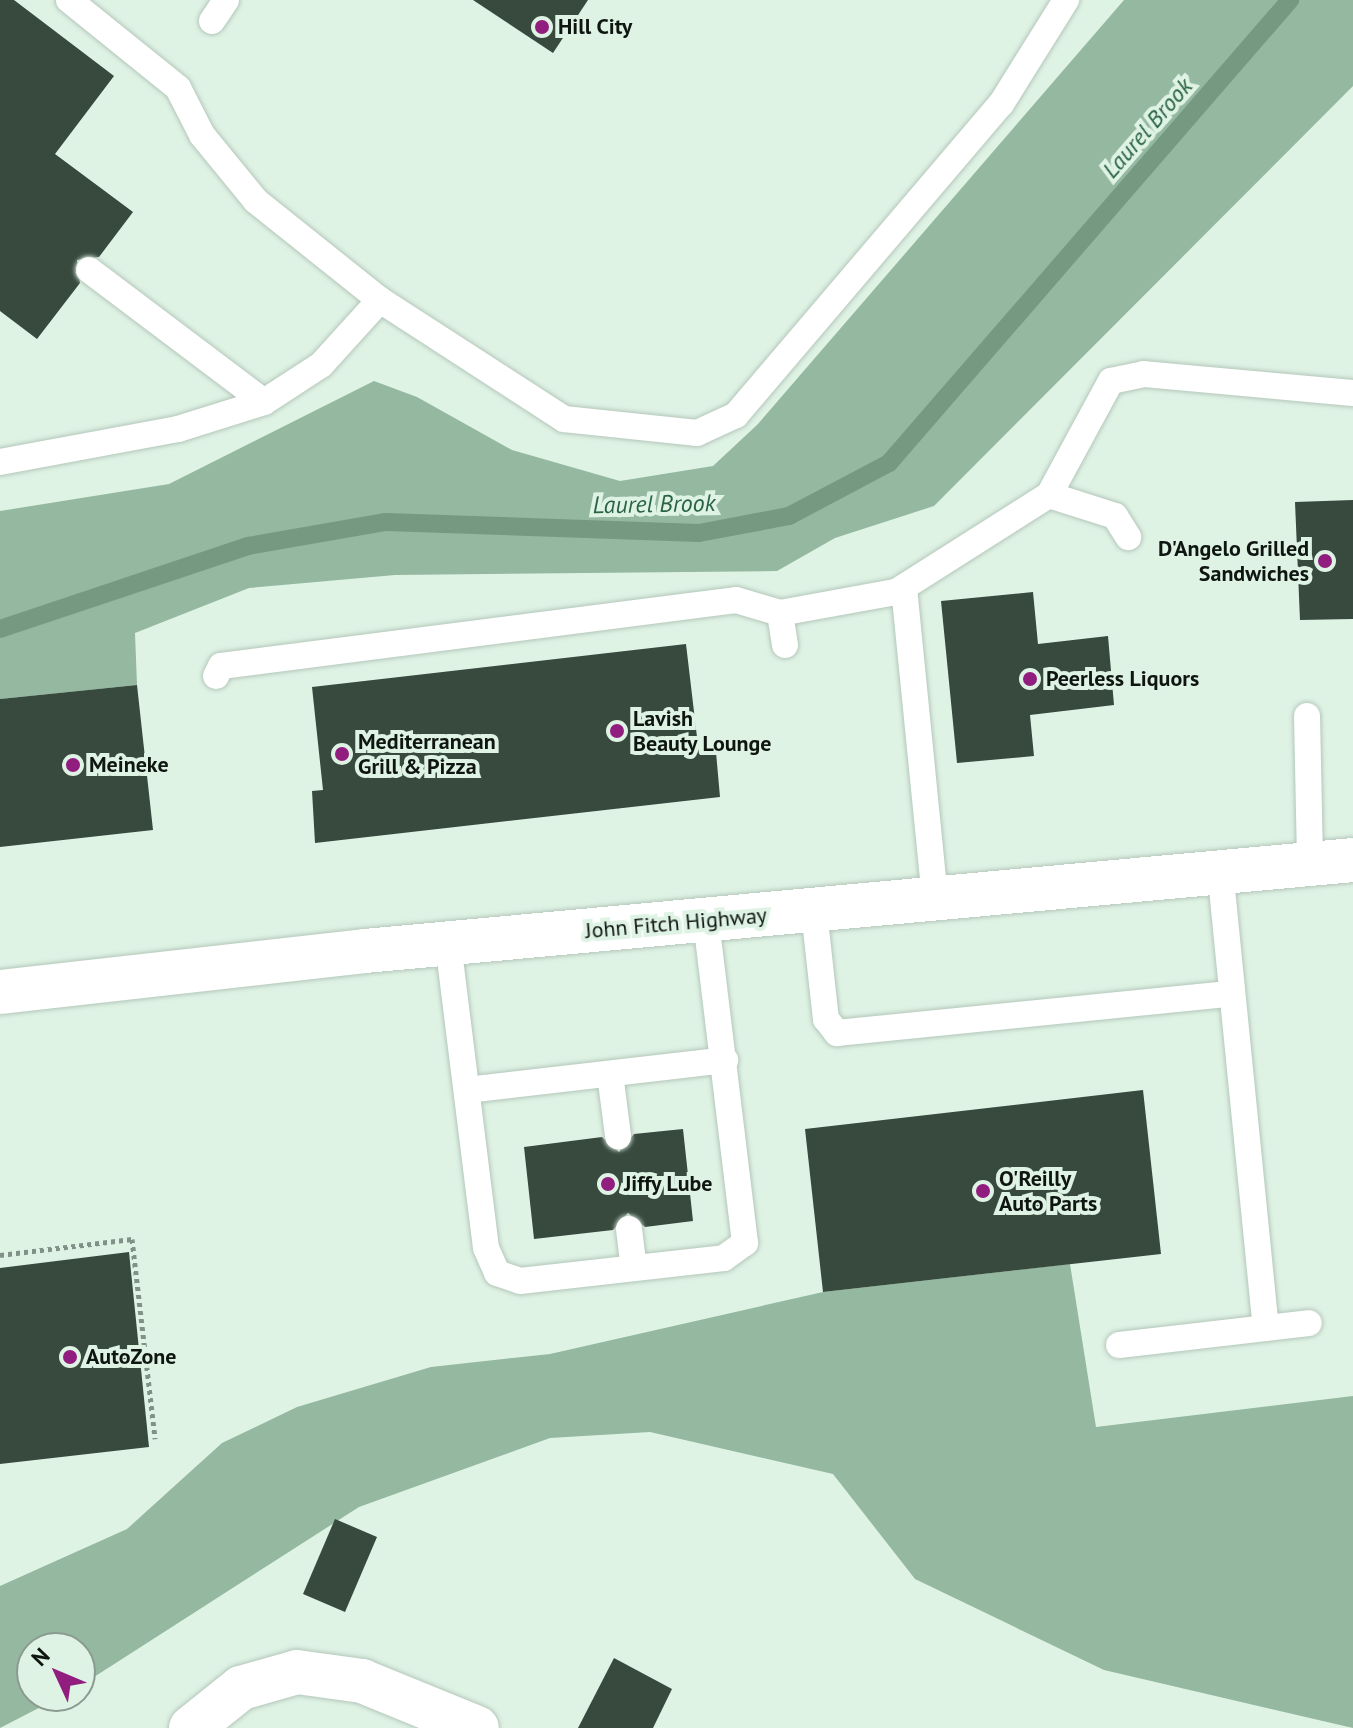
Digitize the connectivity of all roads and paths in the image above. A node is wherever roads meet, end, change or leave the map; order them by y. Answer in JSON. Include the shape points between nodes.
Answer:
{"nodes":[{"id":1,"x":69,"y":0,"type":"edge"},
{"id":2,"x":1066,"y":0,"type":"edge"},
{"id":3,"x":89,"y":270,"type":"dead end"},
{"id":4,"x":380,"y":300,"type":"junction"},
{"id":5,"x":1353,"y":393,"type":"edge"},
{"id":6,"x":264,"y":402,"type":"junction"},
{"id":7,"x":0,"y":462,"type":"edge"},
{"id":8,"x":1049,"y":495,"type":"junction"},
{"id":9,"x":1128,"y":537,"type":"dead end"},
{"id":10,"x":904,"y":588,"type":"junction"},
{"id":11,"x":780,"y":613,"type":"junction"},
{"id":12,"x":785,"y":645,"type":"dead end"},
{"id":13,"x":216,"y":676,"type":"dead end"},
{"id":14,"x":1307,"y":716,"type":"dead end"},
{"id":15,"x":1353,"y":860,"type":"edge"},
{"id":16,"x":1310,"y":864,"type":"junction"},
{"id":17,"x":1220,"y":869,"type":"junction"},
{"id":18,"x":935,"y":898,"type":"junction"},
{"id":19,"x":814,"y":911,"type":"junction"},
{"id":20,"x":706,"y":921,"type":"junction"},
{"id":21,"x":448,"y":943,"type":"junction"},
{"id":22,"x":0,"y":992,"type":"edge"},
{"id":23,"x":1231,"y":994,"type":"junction"},
{"id":24,"x":725,"y":1060,"type":"junction"},
{"id":25,"x":610,"y":1074,"type":"junction"},
{"id":26,"x":467,"y":1090,"type":"junction"},
{"id":27,"x":618,"y":1136,"type":"dead end"},
{"id":28,"x":629,"y":1229,"type":"dead end"},
{"id":29,"x":0,"y":1255,"type":"edge"},
{"id":30,"x":634,"y":1268,"type":"junction"},
{"id":31,"x":1309,"y":1323,"type":"dead end"},
{"id":32,"x":1266,"y":1328,"type":"junction"},
{"id":33,"x":1119,"y":1345,"type":"dead end"},
{"id":34,"x":155,"y":1439,"type":"dead end"},
{"id":35,"x":191,"y":1728,"type":"edge"},
{"id":36,"x":477,"y":1728,"type":"edge"}],
"edges":[{"from":1,"to":4,"type":"lane","via":[[178,88],[202,135],[256,201]]},
{"from":2,"to":4,"type":"lane","via":[[1001,104],[736,415],[715,428],[668,432],[564,419]]},
{"from":3,"to":6,"type":"lane"},
{"from":4,"to":6,"type":"lane","via":[[321,365]]},
{"from":5,"to":8,"type":"lane","via":[[1127,375],[1098,393]]},
{"from":6,"to":7,"type":"lane","via":[[178,429]]},
{"from":8,"to":9,"type":"lane","via":[[1115,516]]},
{"from":8,"to":10,"type":"lane"},
{"from":10,"to":11,"type":"lane"},
{"from":10,"to":18,"type":"lane"},
{"from":11,"to":12,"type":"lane"},
{"from":11,"to":13,"type":"lane","via":[[736,600],[221,666]]},
{"from":14,"to":16,"type":"lane"},
{"from":15,"to":16,"type":"main road","name":"John Fitch Highway"},
{"from":16,"to":17,"type":"main road","name":"John Fitch Highway"},
{"from":17,"to":18,"type":"main road","name":"John Fitch Highway"},
{"from":17,"to":23,"type":"lane"},
{"from":18,"to":19,"type":"main road","name":"John Fitch Highway"},
{"from":19,"to":20,"type":"main road","name":"John Fitch Highway"},
{"from":19,"to":23,"type":"lane","via":[[826,1019],[837,1033]]},
{"from":20,"to":21,"type":"main road","name":"John Fitch Highway"},
{"from":20,"to":24,"type":"lane"},
{"from":21,"to":22,"type":"main road","name":"John Fitch Highway"},
{"from":21,"to":26,"type":"lane"},
{"from":23,"to":32,"type":"lane"},
{"from":24,"to":25,"type":"lane"},
{"from":24,"to":30,"type":"lane","via":[[745,1243],[724,1258]]},
{"from":25,"to":26,"type":"lane"},
{"from":25,"to":27,"type":"lane"},
{"from":26,"to":30,"type":"lane","via":[[486,1248],[497,1273],[520,1281]]},
{"from":28,"to":30,"type":"lane"},
{"from":29,"to":34,"type":"path","via":[[132,1239]]},
{"from":31,"to":32,"type":"lane"},
{"from":32,"to":33,"type":"lane"},
{"from":35,"to":36,"type":"main road","via":[[241,1688],[266,1676],[330,1675],[397,1692]]}]}
